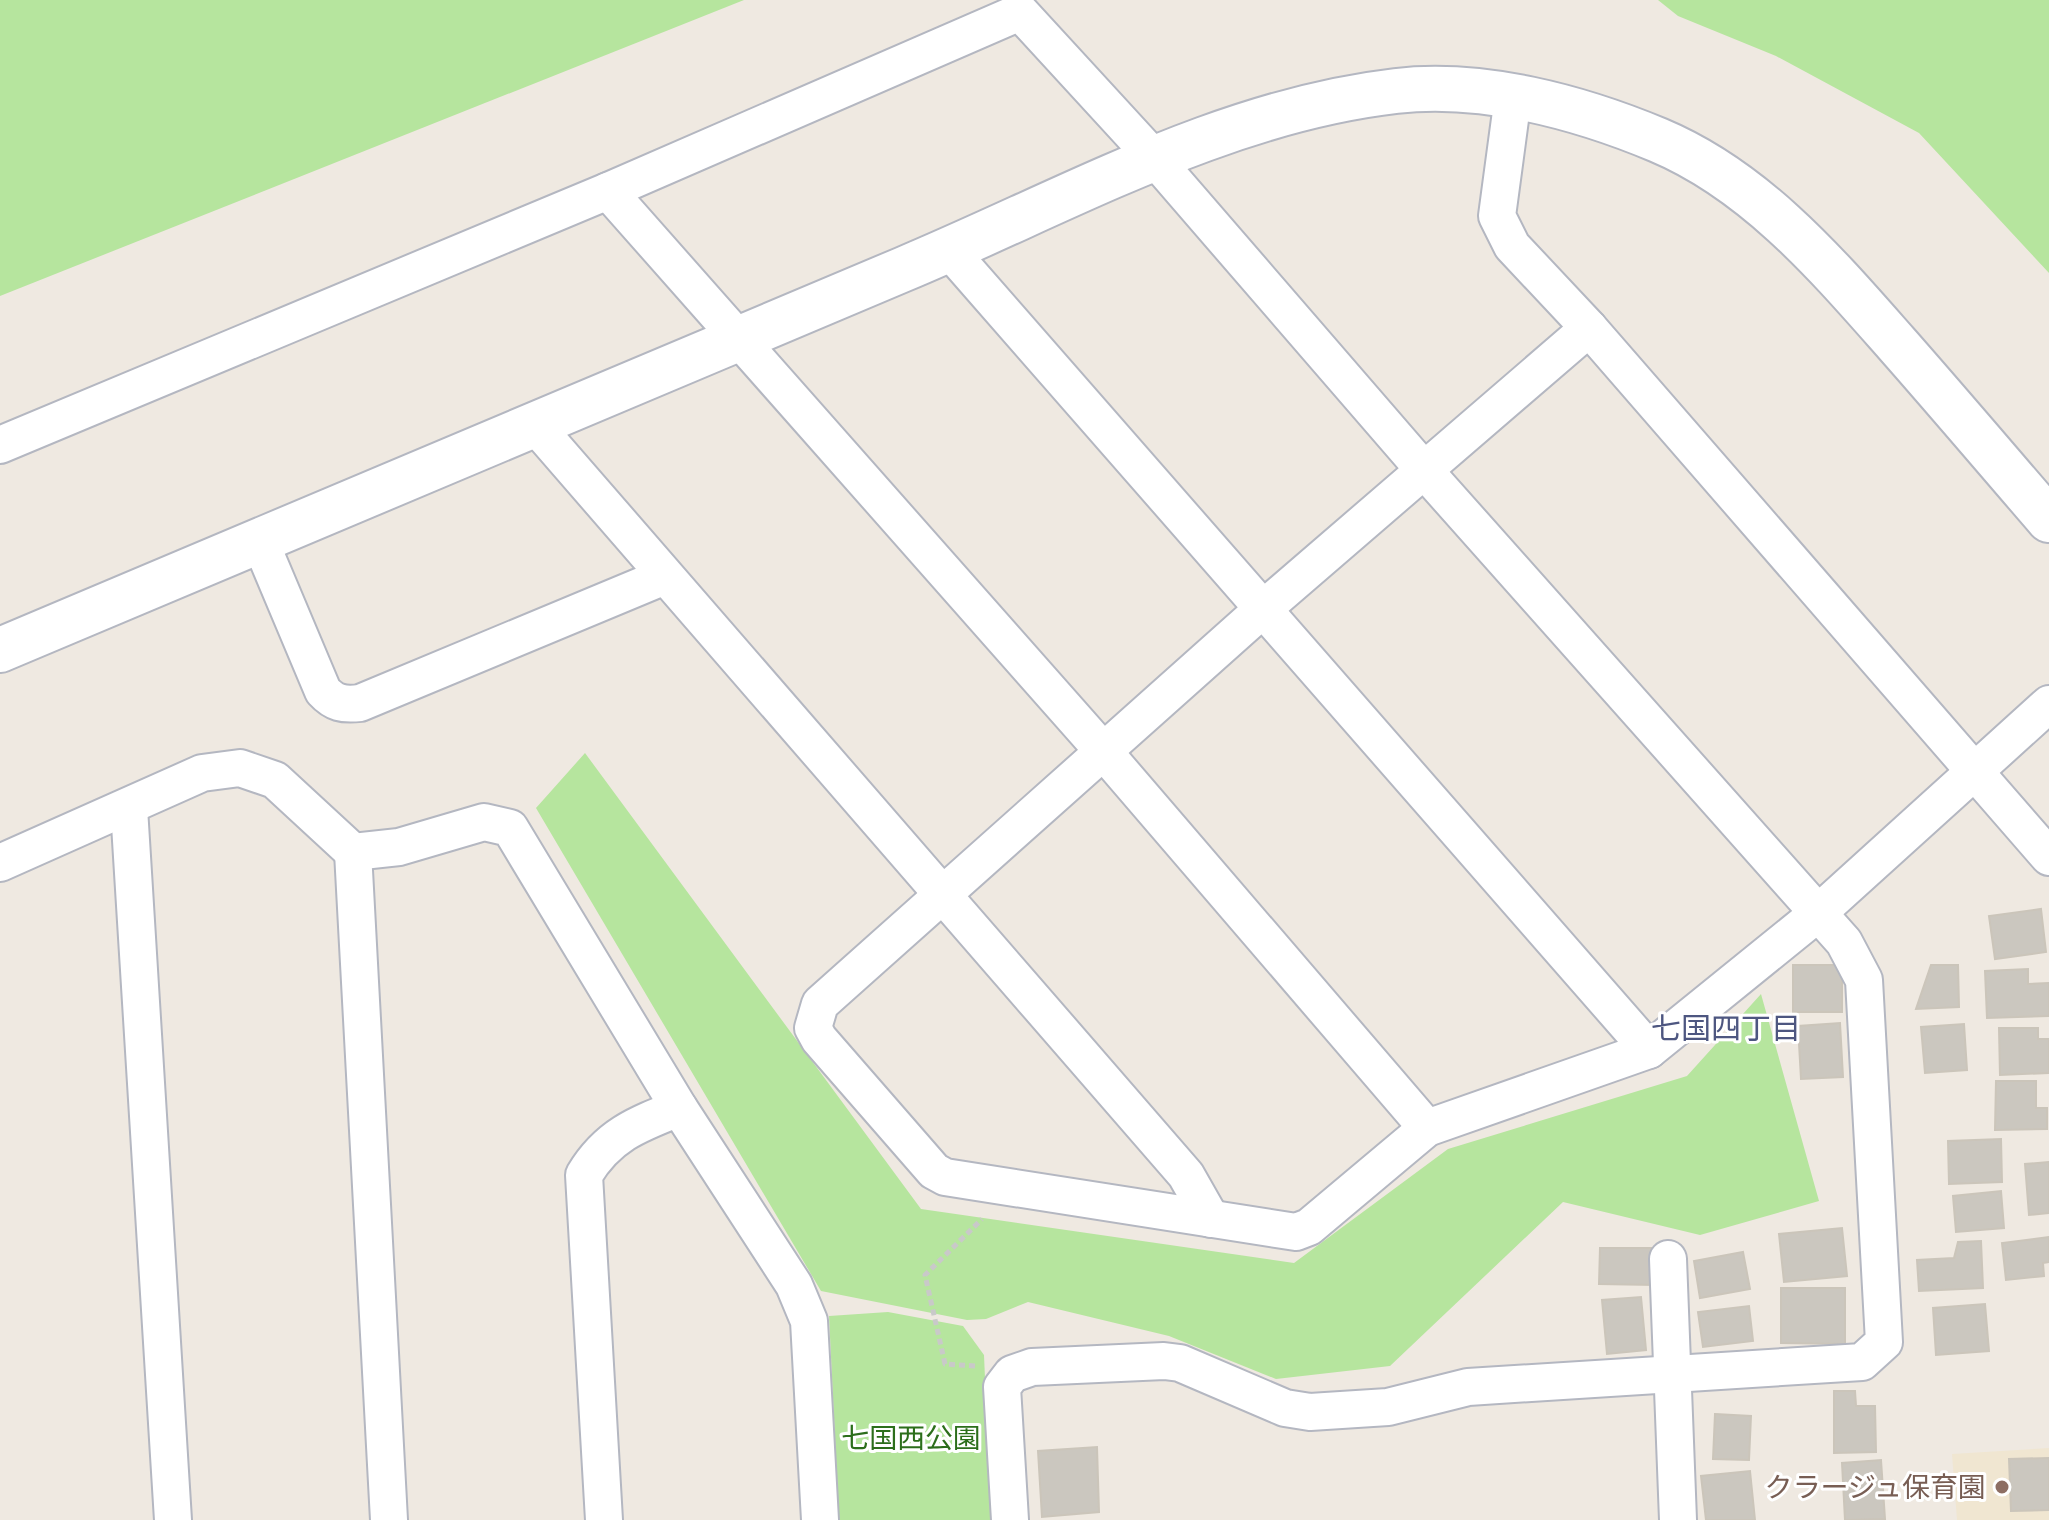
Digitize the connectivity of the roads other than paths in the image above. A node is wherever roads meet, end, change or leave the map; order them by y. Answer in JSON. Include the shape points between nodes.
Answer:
{"nodes":[{"id":1,"x":1513,"y":97,"type":"junction"},
{"id":2,"x":1155,"y":159,"type":"junction"},
{"id":3,"x":608,"y":191,"type":"junction"},
{"id":4,"x":949,"y":250,"type":"junction"},
{"id":5,"x":1589,"y":328,"type":"junction"},
{"id":6,"x":739,"y":337,"type":"junction"},
{"id":7,"x":534,"y":424,"type":"junction"},
{"id":8,"x":0,"y":445,"type":"edge"},
{"id":9,"x":1424,"y":470,"type":"junction"},
{"id":10,"x":2049,"y":520,"type":"edge"},
{"id":11,"x":259,"y":539,"type":"junction"},
{"id":12,"x":665,"y":576,"type":"junction"},
{"id":13,"x":1263,"y":609,"type":"junction"},
{"id":14,"x":0,"y":650,"type":"edge"},
{"id":15,"x":2049,"y":704,"type":"edge"},
{"id":16,"x":1104,"y":752,"type":"junction"},
{"id":17,"x":1976,"y":771,"type":"junction"},
{"id":18,"x":129,"y":808,"type":"junction"},
{"id":19,"x":353,"y":852,"type":"junction"},
{"id":20,"x":2049,"y":857,"type":"edge"},
{"id":21,"x":0,"y":863,"type":"edge"},
{"id":22,"x":942,"y":892,"type":"junction"},
{"id":23,"x":1817,"y":914,"type":"junction"},
{"id":24,"x":1649,"y":1050,"type":"junction"},
{"id":25,"x":679,"y":1108,"type":"junction"},
{"id":26,"x":1427,"y":1128,"type":"junction"},
{"id":27,"x":1211,"y":1219,"type":"junction"},
{"id":28,"x":1668,"y":1259,"type":"dead end"},
{"id":29,"x":1672,"y":1375,"type":"junction"},
{"id":30,"x":173,"y":1520,"type":"edge"},
{"id":31,"x":389,"y":1520,"type":"edge"},
{"id":32,"x":604,"y":1520,"type":"edge"},
{"id":33,"x":820,"y":1520,"type":"edge"},
{"id":34,"x":1010,"y":1520,"type":"edge"},
{"id":35,"x":1678,"y":1520,"type":"edge"}],
"edges":[{"from":1,"to":2,"type":"street","via":[[1404,90],[1350,98],[1251,123]]},
{"from":1,"to":5,"type":"street","via":[[1497,216],[1512,246]]},
{"from":1,"to":10,"type":"street","via":[[1665,143],[1756,200],[1833,272]]},
{"from":2,"to":3,"type":"street","via":[[1020,12]]},
{"from":2,"to":4,"type":"street"},
{"from":2,"to":9,"type":"street"},
{"from":3,"to":6,"type":"street"},
{"from":3,"to":8,"type":"street"},
{"from":4,"to":6,"type":"street"},
{"from":4,"to":13,"type":"street"},
{"from":5,"to":9,"type":"street"},
{"from":5,"to":17,"type":"street"},
{"from":6,"to":7,"type":"street"},
{"from":6,"to":16,"type":"street"},
{"from":7,"to":11,"type":"street"},
{"from":7,"to":12,"type":"street"},
{"from":9,"to":13,"type":"street"},
{"from":9,"to":23,"type":"street"},
{"from":11,"to":12,"type":"street","via":[[323,691],[346,705]]},
{"from":11,"to":14,"type":"street"},
{"from":12,"to":22,"type":"street"},
{"from":13,"to":16,"type":"street"},
{"from":13,"to":24,"type":"street"},
{"from":15,"to":17,"type":"street"},
{"from":16,"to":22,"type":"street"},
{"from":16,"to":26,"type":"street"},
{"from":17,"to":20,"type":"street"},
{"from":17,"to":23,"type":"street"},
{"from":18,"to":19,"type":"street","via":[[202,773],[240,768],[275,780]]},
{"from":18,"to":21,"type":"street"},
{"from":18,"to":30,"type":"street"},
{"from":19,"to":25,"type":"street","via":[[399,847],[484,822],[510,828]]},
{"from":19,"to":31,"type":"street"},
{"from":22,"to":27,"type":"street","via":[[1186,1175]]},
{"from":22,"to":27,"type":"street","via":[[820,1004],[813,1028],[819,1039],[934,1171],[945,1177]]},
{"from":23,"to":24,"type":"street"},
{"from":23,"to":29,"type":"street","via":[[1844,942],[1864,980],[1884,1342],[1862,1362]]},
{"from":24,"to":26,"type":"street"},
{"from":25,"to":32,"type":"street","via":[[634,1126],[599,1150],[584,1175]]},
{"from":25,"to":33,"type":"street","via":[[794,1285],[809,1321]]},
{"from":26,"to":27,"type":"street","via":[[1309,1227],[1296,1232]]},
{"from":28,"to":29,"type":"street"},
{"from":29,"to":34,"type":"street","via":[[1468,1387],[1388,1407],[1310,1412],[1285,1408],[1180,1363],[1018,1370],[1006,1379],[1001,1397]]},
{"from":29,"to":35,"type":"street"}]}
